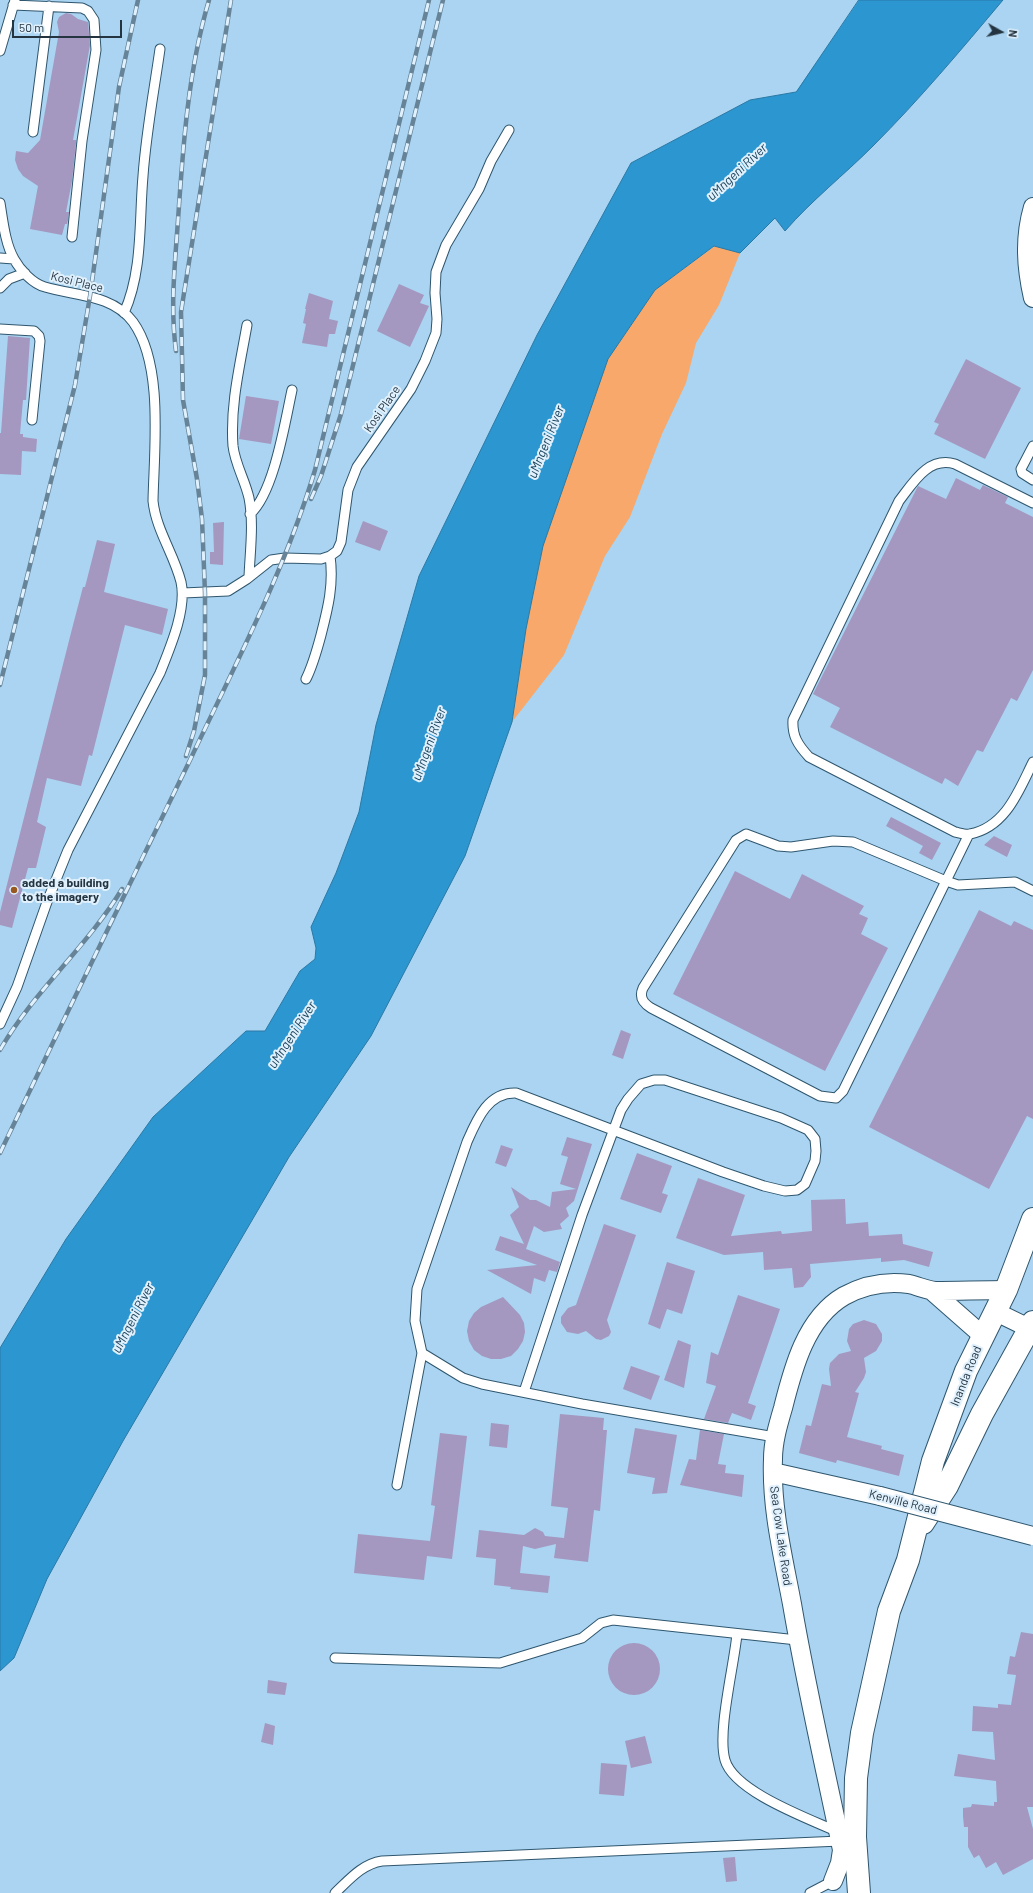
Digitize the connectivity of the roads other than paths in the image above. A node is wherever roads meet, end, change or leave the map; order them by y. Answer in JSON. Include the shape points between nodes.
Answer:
{"nodes":[{"id":1,"x":14,"y":3,"type":"edge"},
{"id":2,"x":49,"y":6,"type":"junction"},
{"id":3,"x":160,"y":49,"type":"dead end"},
{"id":4,"x":0,"y":51,"type":"edge"},
{"id":5,"x":509,"y":130,"type":"dead end"},
{"id":6,"x":32,"y":132,"type":"dead end"},
{"id":7,"x":0,"y":203,"type":"edge"},
{"id":8,"x":1033,"y":207,"type":"edge"},
{"id":9,"x":72,"y":237,"type":"dead end"},
{"id":10,"x":0,"y":258,"type":"edge"},
{"id":11,"x":14,"y":259,"type":"junction"},
{"id":12,"x":25,"y":273,"type":"junction"},
{"id":13,"x":0,"y":288,"type":"edge"},
{"id":14,"x":1033,"y":298,"type":"edge"},
{"id":15,"x":124,"y":313,"type":"junction"},
{"id":16,"x":247,"y":325,"type":"dead end"},
{"id":17,"x":0,"y":329,"type":"edge"},
{"id":18,"x":292,"y":390,"type":"dead end"},
{"id":19,"x":32,"y":420,"type":"dead end"},
{"id":20,"x":1033,"y":446,"type":"edge"},
{"id":21,"x":1033,"y":480,"type":"edge"},
{"id":22,"x":1033,"y":503,"type":"edge"},
{"id":23,"x":250,"y":514,"type":"junction"},
{"id":24,"x":330,"y":556,"type":"junction"},
{"id":25,"x":250,"y":577,"type":"junction"},
{"id":26,"x":183,"y":593,"type":"junction"},
{"id":27,"x":306,"y":679,"type":"dead end"},
{"id":28,"x":1033,"y":762,"type":"edge"},
{"id":29,"x":969,"y":834,"type":"junction"},
{"id":30,"x":946,"y":881,"type":"junction"},
{"id":31,"x":1033,"y":890,"type":"edge"},
{"id":32,"x":0,"y":1024,"type":"edge"},
{"id":33,"x":614,"y":1130,"type":"junction"},
{"id":34,"x":1033,"y":1219,"type":"edge"},
{"id":35,"x":932,"y":1290,"type":"junction"},
{"id":36,"x":1006,"y":1290,"type":"junction"},
{"id":37,"x":996,"y":1312,"type":"junction"},
{"id":38,"x":1032,"y":1327,"type":"edge"},
{"id":39,"x":982,"y":1335,"type":"junction"},
{"id":40,"x":422,"y":1353,"type":"junction"},
{"id":41,"x":524,"y":1392,"type":"junction"},
{"id":42,"x":776,"y":1437,"type":"junction"},
{"id":43,"x":773,"y":1472,"type":"junction"},
{"id":44,"x":396,"y":1485,"type":"dead end"},
{"id":45,"x":1033,"y":1536,"type":"edge"},
{"id":46,"x":914,"y":1538,"type":"junction"},
{"id":47,"x":737,"y":1634,"type":"junction"},
{"id":48,"x":797,"y":1640,"type":"junction"},
{"id":49,"x":335,"y":1658,"type":"dead end"},
{"id":50,"x":839,"y":1837,"type":"junction"},
{"id":51,"x":833,"y":1881,"type":"joint"},
{"id":52,"x":335,"y":1893,"type":"edge"},
{"id":53,"x":810,"y":1893,"type":"edge"},
{"id":54,"x":859,"y":1893,"type":"edge"}],
"edges":[{"from":1,"to":2,"type":"lane"},
{"from":1,"to":4,"type":"lane"},
{"from":2,"to":6,"type":"lane"},
{"from":2,"to":9,"type":"lane","via":[[86,9],[94,20],[96,36]]},
{"from":3,"to":15,"type":"lane","via":[[144,155],[137,263],[130,299]]},
{"from":5,"to":24,"type":"lane","name":"Kosi Place","via":[[479,189],[446,245],[436,272],[436,333],[411,389],[357,467],[348,490],[341,542],[337,551]]},
{"from":7,"to":11,"type":"lane","name":"Kosi Place","via":[[7,243]]},
{"from":8,"to":14,"type":"street","via":[[1026,242],[1028,276]]},
{"from":10,"to":11,"type":"lane"},
{"from":11,"to":12,"type":"lane","name":"Kosi Place"},
{"from":12,"to":13,"type":"lane","via":[[9,279]]},
{"from":12,"to":15,"type":"lane","name":"Kosi Place","via":[[44,287],[90,296]]},
{"from":15,"to":26,"type":"lane","name":"Kosi Place","via":[[133,322],[141,337],[154,381],[154,514]]},
{"from":16,"to":23,"type":"lane","via":[[235,389],[232,428],[238,467],[249,498]]},
{"from":17,"to":19,"type":"lane","via":[[34,331],[39,336]]},
{"from":18,"to":23,"type":"lane","via":[[274,468],[257,508]]},
{"from":20,"to":21,"type":"lane","via":[[1021,469],[1022,473]]},
{"from":22,"to":29,"type":"lane","via":[[946,461],[922,471],[899,501],[793,720],[792,729],[796,743],[808,757],[955,832]]},
{"from":23,"to":25,"type":"lane"},
{"from":24,"to":25,"type":"lane","via":[[321,559],[271,560]]},
{"from":24,"to":27,"type":"lane","via":[[332,569],[329,606],[312,667]]},
{"from":25,"to":26,"type":"lane","via":[[228,591]]},
{"from":26,"to":32,"type":"lane","name":"Kosi Place","via":[[172,644],[160,673],[68,850]]},
{"from":28,"to":29,"type":"lane","via":[[1014,800],[1001,817]]},
{"from":29,"to":30,"type":"lane"},
{"from":30,"to":30,"type":"lane","via":[[852,842],[833,841],[791,847],[778,846],[750,835],[743,835],[736,840],[643,988],[641,999],[651,1008],[820,1096],[836,1098],[843,1091]]},
{"from":30,"to":31,"type":"lane","via":[[958,885],[1015,882]]},
{"from":33,"to":33,"type":"lane","via":[[628,1099],[641,1084],[665,1080],[781,1118],[808,1130],[815,1139],[815,1161],[805,1184],[797,1190],[785,1191],[723,1172]]},
{"from":33,"to":40,"type":"lane","via":[[516,1093],[506,1093],[487,1105],[467,1142],[417,1289],[415,1321]]},
{"from":33,"to":41,"type":"lane","via":[[582,1215]]},
{"from":34,"to":36,"type":"main road","name":"Inanda Road"},
{"from":35,"to":36,"type":"street","name":"Sea Cow Lake Road"},
{"from":35,"to":39,"type":"street","name":"Sea Cow Lake Road"},
{"from":35,"to":42,"type":"street","name":"Sea Cow Lake Road","via":[[910,1284],[886,1282],[860,1289],[844,1296],[831,1306],[818,1321],[797,1357]]},
{"from":36,"to":37,"type":"main road","name":"Inanda Road"},
{"from":37,"to":38,"type":"street"},
{"from":37,"to":39,"type":"main road","name":"Inanda Road"},
{"from":38,"to":46,"type":"main road","name":"Inanda Road","via":[[982,1414],[947,1486]]},
{"from":39,"to":46,"type":"main road","name":"Inanda Road","via":[[966,1371],[934,1461]]},
{"from":40,"to":41,"type":"lane","via":[[463,1378]]},
{"from":40,"to":44,"type":"lane"},
{"from":41,"to":42,"type":"lane"},
{"from":42,"to":43,"type":"street","name":"Sea Cow Lake Road","via":[[772,1458]]},
{"from":43,"to":45,"type":"street","name":"Kenville Road","bridge":true,"via":[[880,1496]]},
{"from":43,"to":48,"type":"street","name":"Sea Cow Lake Road","via":[[776,1518]]},
{"from":46,"to":54,"type":"main road","name":"Inanda Road","via":[[889,1612],[862,1732],[856,1778],[855,1837]]},
{"from":47,"to":48,"type":"lane"},
{"from":47,"to":49,"type":"lane","via":[[613,1620],[601,1622],[582,1638],[500,1663]]},
{"from":47,"to":50,"type":"lane","via":[[722,1739],[725,1761],[737,1779],[760,1796]]},
{"from":48,"to":50,"type":"street","name":"Sea Cow Lake Road"},
{"from":50,"to":51,"type":"street","name":"Sea Cow Lake Road","via":[[842,1850]]},
{"from":50,"to":52,"type":"lane","via":[[382,1862],[371,1864],[359,1871]]},
{"from":51,"to":53,"type":"lane"}]}
